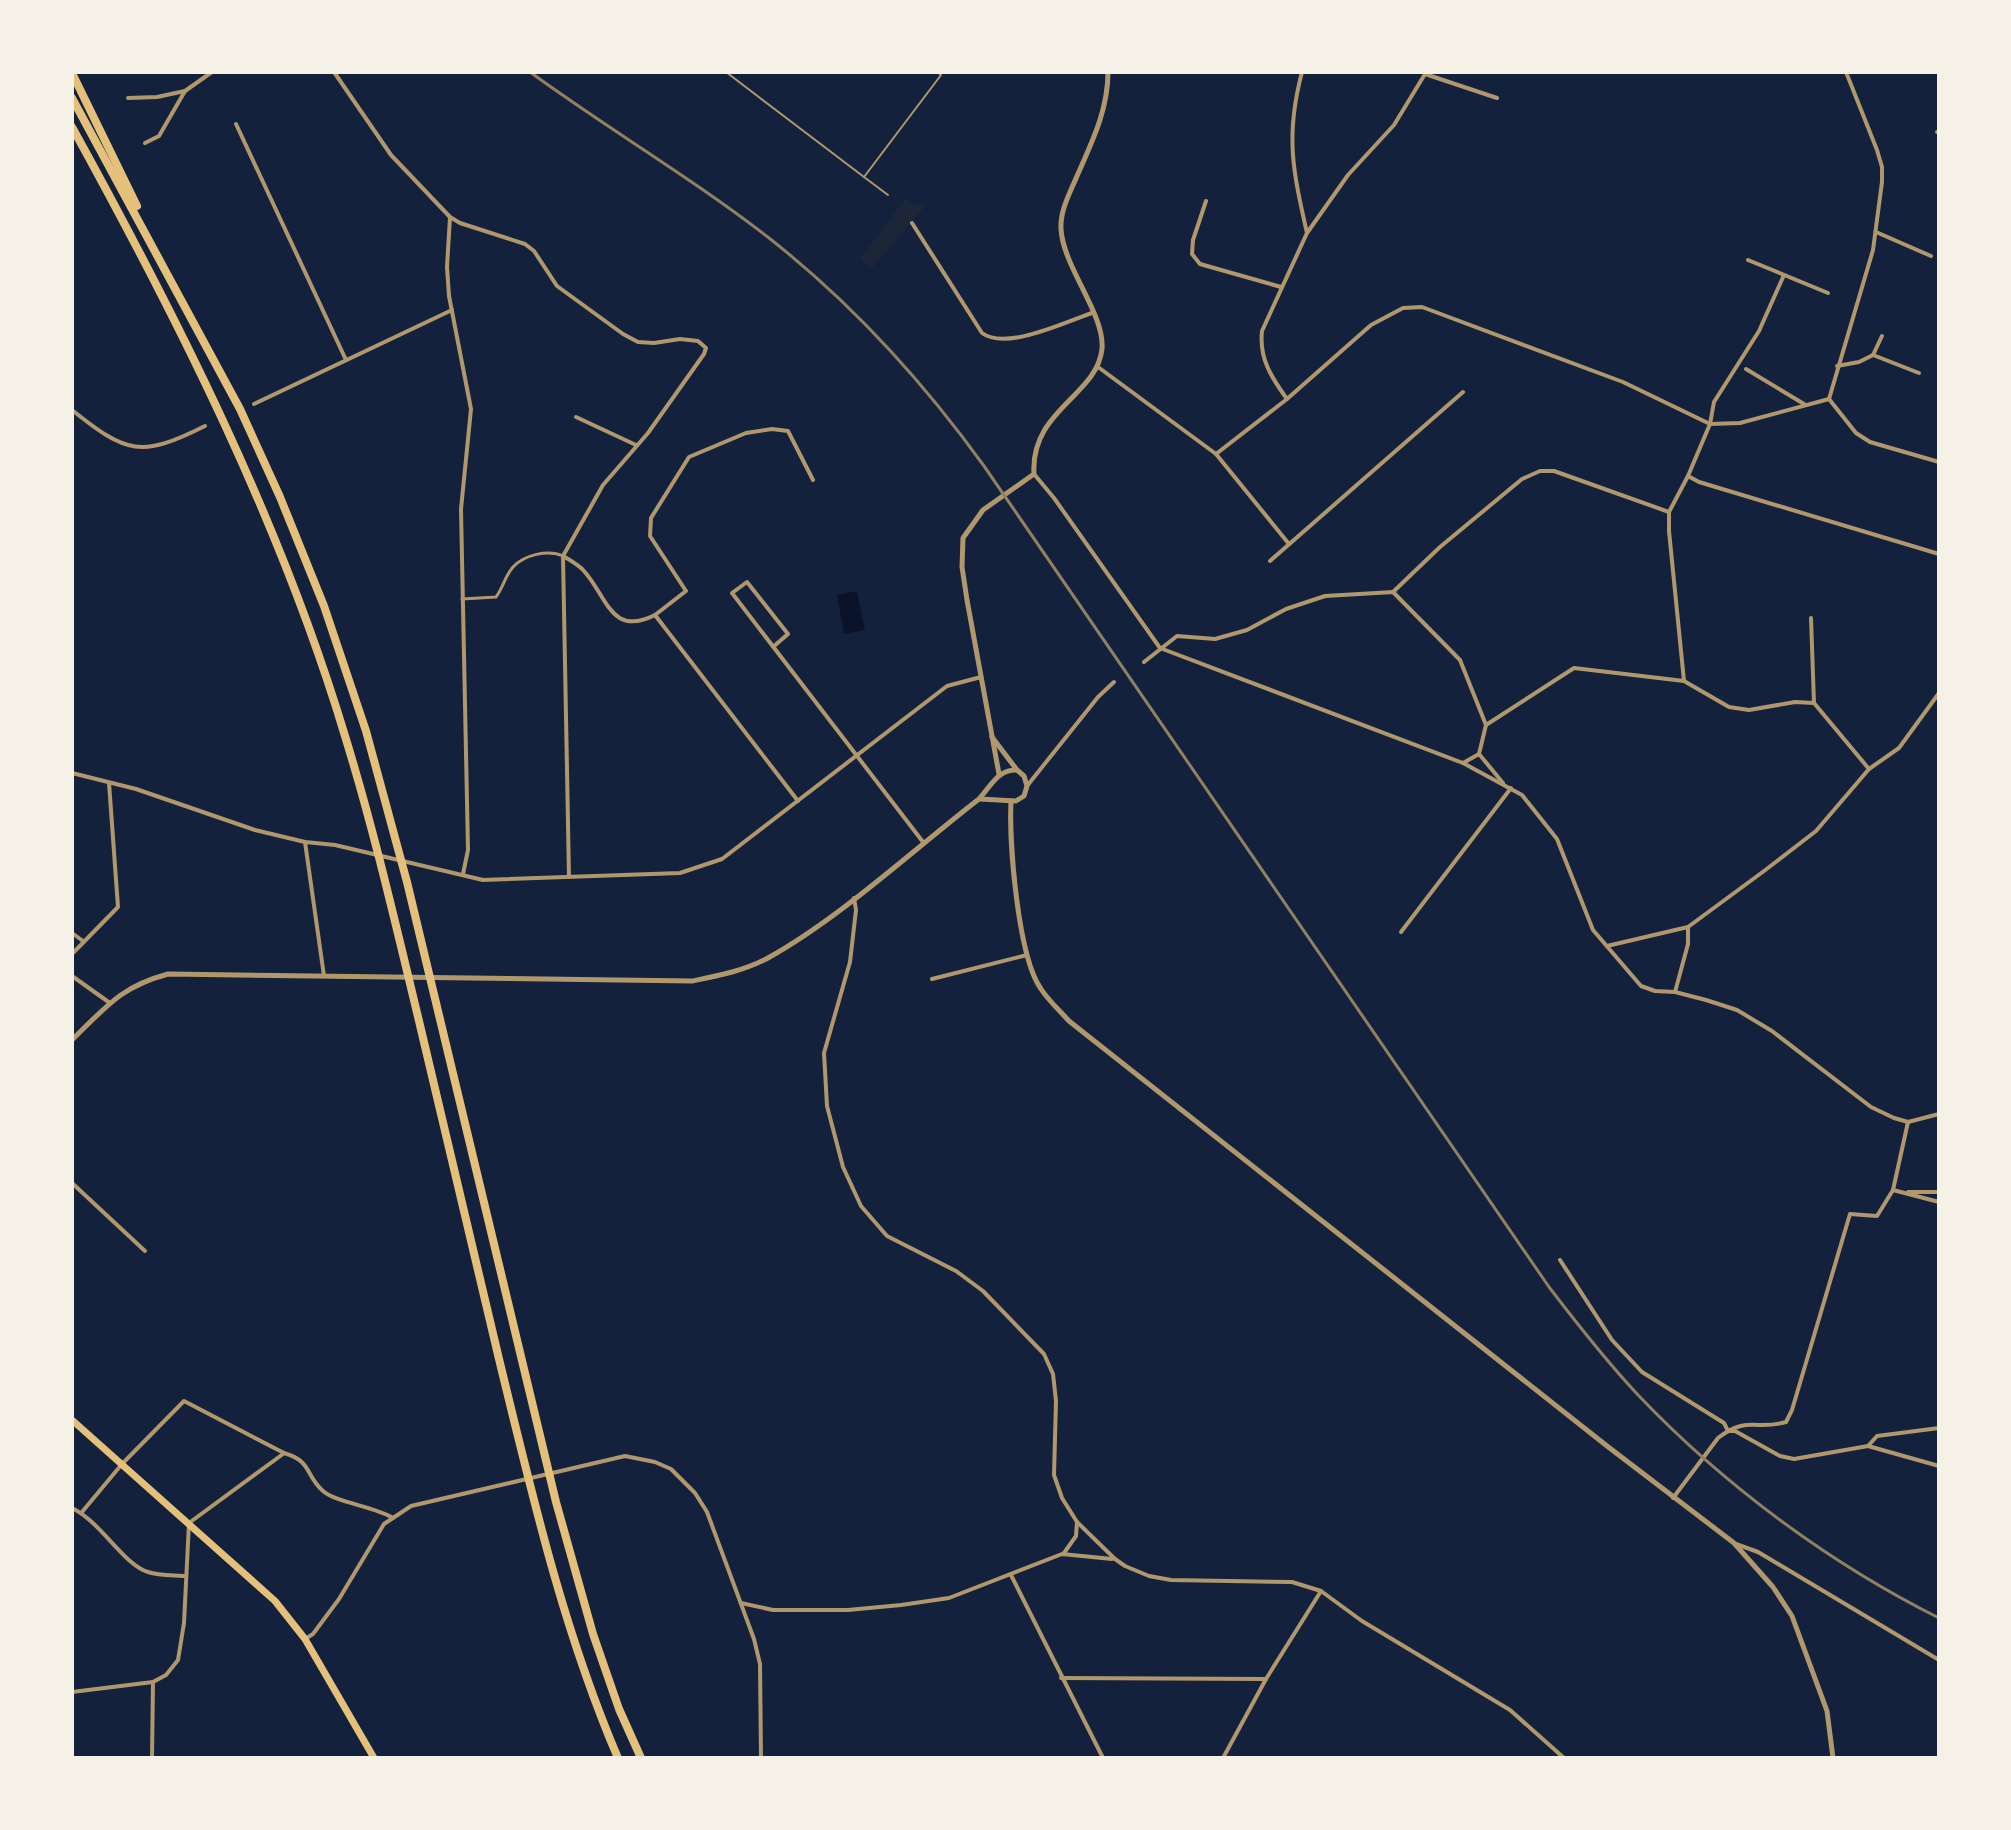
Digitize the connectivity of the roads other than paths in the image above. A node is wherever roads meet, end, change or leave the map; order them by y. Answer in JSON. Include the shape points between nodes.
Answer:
{"nodes":[{"id":1,"x":212,"y":72,"type":"edge"},
{"id":2,"x":334,"y":72,"type":"edge"},
{"id":3,"x":726,"y":72,"type":"edge"},
{"id":4,"x":937,"y":72,"type":"edge"},
{"id":5,"x":1108,"y":72,"type":"edge"},
{"id":6,"x":1302,"y":72,"type":"edge"},
{"id":7,"x":1846,"y":72,"type":"edge"},
{"id":8,"x":72,"y":73,"type":"edge"},
{"id":9,"x":185,"y":91,"type":"junction"},
{"id":10,"x":72,"y":98,"type":"edge"},
{"id":11,"x":128,"y":98,"type":"dead end"},
{"id":12,"x":1497,"y":98,"type":"dead end"},
{"id":13,"x":236,"y":124,"type":"dead end"},
{"id":14,"x":72,"y":127,"type":"edge"},
{"id":15,"x":145,"y":143,"type":"dead end"},
{"id":16,"x":864,"y":177,"type":"junction"},
{"id":17,"x":888,"y":195,"type":"dead end"},
{"id":18,"x":1206,"y":201,"type":"dead end"},
{"id":19,"x":450,"y":217,"type":"junction"},
{"id":20,"x":912,"y":223,"type":"dead end"},
{"id":21,"x":1876,"y":232,"type":"junction"},
{"id":22,"x":1307,"y":233,"type":"junction"},
{"id":23,"x":1931,"y":256,"type":"dead end"},
{"id":24,"x":1748,"y":260,"type":"dead end"},
{"id":25,"x":1784,"y":275,"type":"junction"},
{"id":26,"x":1281,"y":287,"type":"junction"},
{"id":27,"x":1828,"y":293,"type":"dead end"},
{"id":28,"x":183,"y":300,"type":"junction"},
{"id":29,"x":452,"y":310,"type":"junction"},
{"id":30,"x":1092,"y":313,"type":"junction"},
{"id":31,"x":1882,"y":336,"type":"dead end"},
{"id":32,"x":1873,"y":355,"type":"junction"},
{"id":33,"x":346,"y":360,"type":"junction"},
{"id":34,"x":1837,"y":366,"type":"junction"},
{"id":35,"x":1098,"y":367,"type":"junction"},
{"id":36,"x":1746,"y":369,"type":"dead end"},
{"id":37,"x":1919,"y":373,"type":"dead end"},
{"id":38,"x":1463,"y":392,"type":"dead end"},
{"id":39,"x":1287,"y":399,"type":"junction"},
{"id":40,"x":1829,"y":399,"type":"junction"},
{"id":41,"x":254,"y":404,"type":"dead end"},
{"id":42,"x":1804,"y":404,"type":"junction"},
{"id":43,"x":72,"y":410,"type":"edge"},
{"id":44,"x":576,"y":417,"type":"dead end"},
{"id":45,"x":1710,"y":424,"type":"junction"},
{"id":46,"x":205,"y":426,"type":"dead end"},
{"id":47,"x":636,"y":445,"type":"junction"},
{"id":48,"x":1216,"y":454,"type":"junction"},
{"id":49,"x":1939,"y":462,"type":"edge"},
{"id":50,"x":1034,"y":474,"type":"junction"},
{"id":51,"x":1688,"y":476,"type":"junction"},
{"id":52,"x":813,"y":480,"type":"dead end"},
{"id":53,"x":1669,"y":512,"type":"junction"},
{"id":54,"x":1289,"y":544,"type":"junction"},
{"id":55,"x":1939,"y":554,"type":"edge"},
{"id":56,"x":563,"y":556,"type":"junction"},
{"id":57,"x":1270,"y":561,"type":"dead end"},
{"id":58,"x":1393,"y":592,"type":"junction"},
{"id":59,"x":462,"y":599,"type":"junction"},
{"id":60,"x":655,"y":615,"type":"junction"},
{"id":61,"x":1811,"y":618,"type":"dead end"},
{"id":62,"x":773,"y":647,"type":"junction"},
{"id":63,"x":1160,"y":648,"type":"junction"},
{"id":64,"x":1144,"y":662,"type":"dead end"},
{"id":65,"x":981,"y":677,"type":"junction"},
{"id":66,"x":1684,"y":681,"type":"junction"},
{"id":67,"x":1114,"y":682,"type":"dead end"},
{"id":68,"x":1939,"y":693,"type":"edge"},
{"id":69,"x":1814,"y":703,"type":"junction"},
{"id":70,"x":1486,"y":725,"type":"junction"},
{"id":71,"x":991,"y":737,"type":"junction"},
{"id":72,"x":1479,"y":754,"type":"junction"},
{"id":73,"x":857,"y":756,"type":"junction"},
{"id":74,"x":1463,"y":763,"type":"junction"},
{"id":75,"x":1869,"y":769,"type":"junction"},
{"id":76,"x":1017,"y":770,"type":"junction"},
{"id":77,"x":72,"y":773,"type":"edge"},
{"id":78,"x":999,"y":774,"type":"junction"},
{"id":79,"x":995,"y":781,"type":"junction"},
{"id":80,"x":109,"y":782,"type":"junction"},
{"id":81,"x":1505,"y":785,"type":"junction"},
{"id":82,"x":1027,"y":786,"type":"junction"},
{"id":83,"x":1511,"y":788,"type":"junction"},
{"id":84,"x":979,"y":799,"type":"junction"},
{"id":85,"x":1002,"y":799,"type":"junction"},
{"id":86,"x":798,"y":801,"type":"junction"},
{"id":87,"x":1011,"y":802,"type":"junction"},
{"id":88,"x":305,"y":842,"type":"junction"},
{"id":89,"x":923,"y":842,"type":"junction"},
{"id":90,"x":463,"y":874,"type":"junction"},
{"id":91,"x":569,"y":877,"type":"junction"},
{"id":92,"x":854,"y":897,"type":"junction"},
{"id":93,"x":1688,"y":927,"type":"junction"},
{"id":94,"x":1401,"y":932,"type":"dead end"},
{"id":95,"x":72,"y":933,"type":"edge"},
{"id":96,"x":83,"y":942,"type":"junction"},
{"id":97,"x":1607,"y":946,"type":"junction"},
{"id":98,"x":72,"y":954,"type":"edge"},
{"id":99,"x":1028,"y":955,"type":"junction"},
{"id":100,"x":72,"y":976,"type":"edge"},
{"id":101,"x":324,"y":976,"type":"junction"},
{"id":102,"x":932,"y":979,"type":"dead end"},
{"id":103,"x":1675,"y":992,"type":"junction"},
{"id":104,"x":110,"y":1003,"type":"junction"},
{"id":105,"x":72,"y":1040,"type":"edge"},
{"id":106,"x":1939,"y":1114,"type":"edge"},
{"id":107,"x":1908,"y":1122,"type":"junction"},
{"id":108,"x":72,"y":1183,"type":"edge"},
{"id":109,"x":1893,"y":1190,"type":"junction"},
{"id":110,"x":1901,"y":1192,"type":"junction"},
{"id":111,"x":1939,"y":1192,"type":"edge"},
{"id":112,"x":1939,"y":1202,"type":"edge"},
{"id":113,"x":145,"y":1251,"type":"dead end"},
{"id":114,"x":1560,"y":1260,"type":"dead end"},
{"id":115,"x":72,"y":1420,"type":"edge"},
{"id":116,"x":1939,"y":1428,"type":"edge"},
{"id":117,"x":1728,"y":1431,"type":"junction"},
{"id":118,"x":1868,"y":1446,"type":"junction"},
{"id":119,"x":284,"y":1453,"type":"junction"},
{"id":120,"x":122,"y":1464,"type":"junction"},
{"id":121,"x":1939,"y":1466,"type":"edge"},
{"id":122,"x":1673,"y":1498,"type":"junction"},
{"id":123,"x":72,"y":1508,"type":"edge"},
{"id":124,"x":82,"y":1512,"type":"junction"},
{"id":125,"x":393,"y":1518,"type":"junction"},
{"id":126,"x":1077,"y":1522,"type":"junction"},
{"id":127,"x":189,"y":1523,"type":"junction"},
{"id":128,"x":1734,"y":1543,"type":"junction"},
{"id":129,"x":1062,"y":1554,"type":"junction"},
{"id":130,"x":1115,"y":1559,"type":"junction"},
{"id":131,"x":1011,"y":1575,"type":"junction"},
{"id":132,"x":186,"y":1576,"type":"junction"},
{"id":133,"x":1321,"y":1591,"type":"junction"},
{"id":134,"x":741,"y":1603,"type":"junction"},
{"id":135,"x":305,"y":1639,"type":"junction"},
{"id":136,"x":1939,"y":1660,"type":"edge"},
{"id":137,"x":1061,"y":1678,"type":"junction"},
{"id":138,"x":1266,"y":1679,"type":"junction"},
{"id":139,"x":153,"y":1682,"type":"junction"},
{"id":140,"x":72,"y":1692,"type":"edge"},
{"id":141,"x":152,"y":1758,"type":"edge"},
{"id":142,"x":374,"y":1758,"type":"edge"},
{"id":143,"x":618,"y":1758,"type":"edge"},
{"id":144,"x":641,"y":1758,"type":"edge"},
{"id":145,"x":761,"y":1758,"type":"edge"},
{"id":146,"x":1103,"y":1758,"type":"edge"},
{"id":147,"x":1223,"y":1758,"type":"edge"},
{"id":148,"x":1564,"y":1758,"type":"edge"},
{"id":149,"x":1833,"y":1758,"type":"edge"}],
"edges":[{"from":1,"to":9,"type":"street"},
{"from":2,"to":19,"type":"street","via":[[391,155]]},
{"from":3,"to":16,"type":"lane"},
{"from":4,"to":16,"type":"lane","via":[[941,75]]},
{"from":5,"to":30,"type":"street","via":[[1099,127],[1063,208],[1060,227]]},
{"from":6,"to":22,"type":"street","via":[[1291,145]]},
{"from":7,"to":21,"type":"street","via":[[1882,167]]},
{"from":8,"to":28,"type":"highway"},
{"from":9,"to":11,"type":"street"},
{"from":9,"to":15,"type":"street","via":[[159,136]]},
{"from":10,"to":28,"type":"highway"},
{"from":12,"to":22,"type":"street","via":[[1425,74],[1394,125],[1348,175]]},
{"from":13,"to":33,"type":"street"},
{"from":14,"to":143,"type":"highway","via":[[238,455],[304,613],[345,735],[387,888],[536,1510],[572,1640]]},
{"from":16,"to":17,"type":"lane"},
{"from":18,"to":26,"type":"street","via":[[1193,240],[1192,254],[1200,264]]},
{"from":19,"to":29,"type":"street","via":[[447,267]]},
{"from":19,"to":47,"type":"street","via":[[525,244],[557,286],[638,342],[680,339],[703,344],[704,354]]},
{"from":20,"to":30,"type":"street","via":[[989,338],[1017,338]]},
{"from":21,"to":23,"type":"street"},
{"from":21,"to":34,"type":"street"},
{"from":22,"to":26,"type":"street"},
{"from":24,"to":25,"type":"street"},
{"from":25,"to":27,"type":"street"},
{"from":25,"to":45,"type":"street","via":[[1759,331],[1714,402]]},
{"from":26,"to":39,"type":"street","via":[[1260,347]]},
{"from":28,"to":144,"type":"highway","via":[[280,497],[366,731],[556,1502],[593,1634]]},
{"from":29,"to":33,"type":"street"},
{"from":29,"to":59,"type":"street","via":[[471,409],[461,509]]},
{"from":30,"to":35,"type":"street","via":[[1102,348]]},
{"from":31,"to":32,"type":"street"},
{"from":32,"to":34,"type":"street"},
{"from":32,"to":37,"type":"street"},
{"from":33,"to":41,"type":"street"},
{"from":34,"to":40,"type":"street"},
{"from":35,"to":48,"type":"street"},
{"from":35,"to":50,"type":"street","via":[[1043,430]]},
{"from":36,"to":42,"type":"street"},
{"from":38,"to":54,"type":"street"},
{"from":39,"to":45,"type":"street","via":[[1371,325],[1403,308],[1422,307],[1623,382]]},
{"from":39,"to":48,"type":"street"},
{"from":40,"to":42,"type":"street"},
{"from":40,"to":49,"type":"street","via":[[1870,442]]},
{"from":42,"to":45,"type":"street","via":[[1740,423]]},
{"from":43,"to":46,"type":"street","via":[[119,444],[136,449]]},
{"from":44,"to":47,"type":"street"},
{"from":45,"to":51,"type":"street"},
{"from":47,"to":56,"type":"street","via":[[603,485]]},
{"from":48,"to":54,"type":"street"},
{"from":50,"to":63,"type":"street"},
{"from":50,"to":65,"type":"street","via":[[983,510],[963,538],[962,567]]},
{"from":51,"to":53,"type":"street"},
{"from":51,"to":55,"type":"street"},
{"from":52,"to":60,"type":"street","via":[[788,431],[746,433],[689,457],[651,518],[650,536],[686,591]]},
{"from":53,"to":58,"type":"street","via":[[1554,471],[1540,471],[1522,479]]},
{"from":53,"to":66,"type":"street"},
{"from":54,"to":57,"type":"street"},
{"from":56,"to":59,"type":"street","via":[[545,553],[521,560],[496,597]]},
{"from":56,"to":60,"type":"street","via":[[583,569],[617,618],[628,623]]},
{"from":56,"to":91,"type":"street"},
{"from":58,"to":63,"type":"street","via":[[1325,596],[1247,630],[1215,639],[1177,636]]},
{"from":58,"to":70,"type":"street","via":[[1460,660]]},
{"from":59,"to":90,"type":"street","via":[[468,850]]},
{"from":60,"to":86,"type":"street"},
{"from":61,"to":69,"type":"street"},
{"from":62,"to":62,"type":"street","via":[[732,593],[747,582],[788,634]]},
{"from":62,"to":73,"type":"street"},
{"from":63,"to":64,"type":"street"},
{"from":63,"to":74,"type":"street"},
{"from":65,"to":71,"type":"street"},
{"from":65,"to":73,"type":"street","via":[[947,686]]},
{"from":66,"to":69,"type":"street","via":[[1729,707]]},
{"from":66,"to":70,"type":"street","via":[[1574,668]]},
{"from":67,"to":82,"type":"street"},
{"from":68,"to":75,"type":"street","via":[[1899,748]]},
{"from":69,"to":75,"type":"street"},
{"from":70,"to":72,"type":"street"},
{"from":71,"to":76,"type":"street"},
{"from":71,"to":78,"type":"street"},
{"from":72,"to":74,"type":"street"},
{"from":72,"to":81,"type":"street"},
{"from":73,"to":86,"type":"street"},
{"from":73,"to":89,"type":"street"},
{"from":74,"to":81,"type":"street"},
{"from":75,"to":93,"type":"street","via":[[1816,831]]},
{"from":76,"to":78,"type":"street"},
{"from":76,"to":82,"type":"street"},
{"from":77,"to":80,"type":"street"},
{"from":78,"to":79,"type":"street"},
{"from":79,"to":84,"type":"street"},
{"from":79,"to":85,"type":"street"},
{"from":80,"to":88,"type":"street"},
{"from":80,"to":96,"type":"street","via":[[118,907]]},
{"from":81,"to":83,"type":"street"},
{"from":82,"to":87,"type":"street","via":[[1024,796]]},
{"from":83,"to":94,"type":"street"},
{"from":83,"to":97,"type":"street","via":[[1557,839],[1593,930]]},
{"from":84,"to":85,"type":"street"},
{"from":84,"to":89,"type":"street"},
{"from":85,"to":87,"type":"street"},
{"from":86,"to":91,"type":"street","via":[[722,859],[680,873]]},
{"from":87,"to":99,"type":"street","via":[[1010,842]]},
{"from":88,"to":90,"type":"street"},
{"from":88,"to":101,"type":"street"},
{"from":89,"to":92,"type":"street"},
{"from":90,"to":91,"type":"street","via":[[483,880]]},
{"from":92,"to":101,"type":"street","via":[[766,959],[692,981]]},
{"from":92,"to":126,"type":"street","via":[[850,962],[824,1053],[827,1106],[843,1167],[861,1206],[887,1236],[976,1286],[1044,1354],[1056,1401],[1054,1475]]},
{"from":93,"to":97,"type":"street"},
{"from":93,"to":103,"type":"street"},
{"from":95,"to":96,"type":"street"},
{"from":96,"to":98,"type":"street"},
{"from":97,"to":103,"type":"street","via":[[1641,986]]},
{"from":99,"to":102,"type":"street"},
{"from":99,"to":122,"type":"street","via":[[1040,988],[1069,1021]]},
{"from":100,"to":104,"type":"street"},
{"from":101,"to":104,"type":"street","via":[[168,974],[132,986]]},
{"from":103,"to":107,"type":"street","via":[[1737,1010],[1871,1107]]},
{"from":104,"to":105,"type":"street"},
{"from":106,"to":107,"type":"street"},
{"from":107,"to":109,"type":"street"},
{"from":108,"to":113,"type":"street"},
{"from":109,"to":110,"type":"street"},
{"from":109,"to":117,"type":"street","via":[[1877,1216],[1850,1214],[1786,1422],[1749,1423]]},
{"from":110,"to":111,"type":"street"},
{"from":110,"to":112,"type":"street"},
{"from":114,"to":117,"type":"street","via":[[1612,1340],[1642,1372],[1724,1423]]},
{"from":115,"to":120,"type":"main road"},
{"from":116,"to":118,"type":"street","via":[[1877,1436]]},
{"from":117,"to":118,"type":"street","via":[[1794,1459]]},
{"from":117,"to":122,"type":"street"},
{"from":118,"to":121,"type":"street"},
{"from":119,"to":120,"type":"street","via":[[184,1401]]},
{"from":119,"to":125,"type":"street","via":[[299,1457],[330,1496]]},
{"from":119,"to":127,"type":"street"},
{"from":120,"to":124,"type":"street"},
{"from":120,"to":127,"type":"main road"},
{"from":122,"to":128,"type":"street"},
{"from":123,"to":124,"type":"street"},
{"from":124,"to":132,"type":"street","via":[[134,1564],[149,1573]]},
{"from":125,"to":134,"type":"street","via":[[411,1506],[625,1456],[655,1462],[671,1469],[707,1512]]},
{"from":125,"to":135,"type":"street"},
{"from":126,"to":129,"type":"street","via":[[1076,1536]]},
{"from":126,"to":130,"type":"street"},
{"from":127,"to":132,"type":"street"},
{"from":127,"to":135,"type":"main road","via":[[275,1601]]},
{"from":128,"to":136,"type":"street","via":[[1758,1552]]},
{"from":128,"to":149,"type":"street","via":[[1792,1616],[1827,1711]]},
{"from":129,"to":130,"type":"street"},
{"from":129,"to":131,"type":"street"},
{"from":130,"to":133,"type":"street","via":[[1135,1571],[1171,1580],[1292,1582]]},
{"from":131,"to":134,"type":"street","via":[[949,1598],[848,1610],[773,1610]]},
{"from":131,"to":137,"type":"street"},
{"from":132,"to":139,"type":"street","via":[[178,1660]]},
{"from":133,"to":138,"type":"street"},
{"from":133,"to":148,"type":"street","via":[[1510,1710]]},
{"from":134,"to":145,"type":"street","via":[[760,1664]]},
{"from":135,"to":142,"type":"main road"},
{"from":137,"to":138,"type":"street"},
{"from":137,"to":146,"type":"street"},
{"from":138,"to":147,"type":"street"},
{"from":139,"to":140,"type":"street"},
{"from":139,"to":141,"type":"street"}]}
